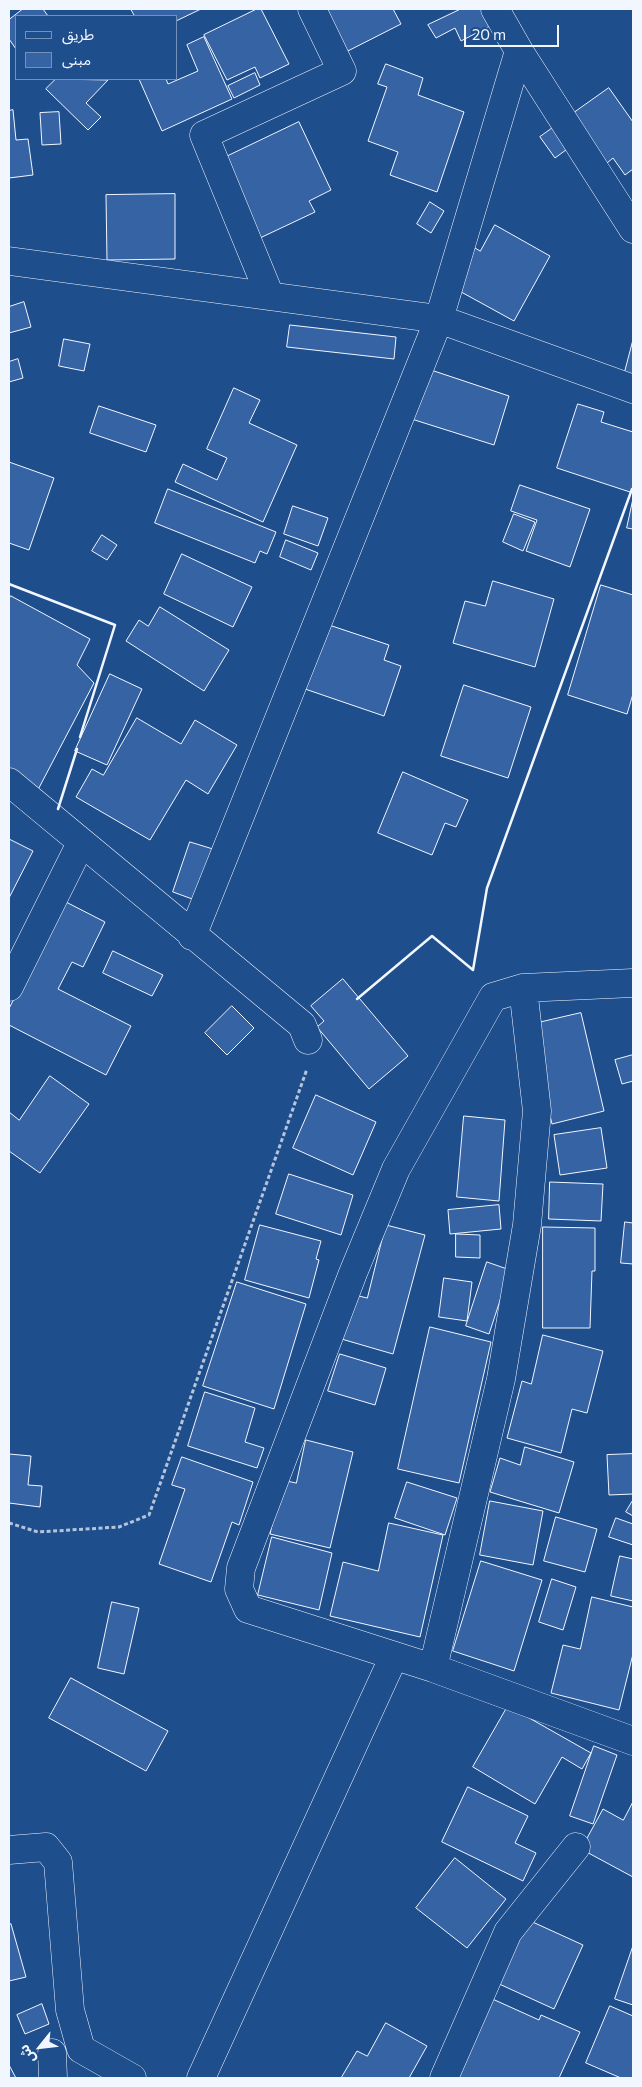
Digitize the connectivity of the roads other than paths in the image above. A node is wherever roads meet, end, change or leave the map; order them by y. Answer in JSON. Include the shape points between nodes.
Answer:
{"nodes":[{"id":1,"x":312,"y":9,"type":"edge"},
{"id":2,"x":495,"y":9,"type":"edge"},
{"id":3,"x":519,"y":51,"type":"junction"},
{"id":4,"x":633,"y":229,"type":"edge"},
{"id":5,"x":9,"y":262,"type":"edge"},
{"id":6,"x":270,"y":296,"type":"junction"},
{"id":7,"x":439,"y":319,"type":"junction"},
{"id":8,"x":633,"y":389,"type":"edge"},
{"id":9,"x":9,"y":782,"type":"edge"},
{"id":10,"x":81,"y":843,"type":"junction"},
{"id":11,"x":192,"y":936,"type":"junction"},
{"id":12,"x":633,"y":983,"type":"edge"},
{"id":13,"x":9,"y":987,"type":"edge"},
{"id":14,"x":523,"y":988,"type":"junction"},
{"id":15,"x":308,"y":1040,"type":"road end"},
{"id":16,"x":394,"y":1656,"type":"junction"},
{"id":17,"x":433,"y":1668,"type":"junction"},
{"id":18,"x":633,"y":1741,"type":"edge"},
{"id":19,"x":576,"y":1847,"type":"dead end"},
{"id":20,"x":9,"y":1850,"type":"edge"},
{"id":21,"x":132,"y":2078,"type":"edge"},
{"id":22,"x":201,"y":2078,"type":"edge"},
{"id":23,"x":444,"y":2078,"type":"edge"}],
"edges":[{"from":1,"to":6,"type":"street","via":[[342,71],[204,134]]},
{"from":2,"to":3,"type":"street"},
{"from":3,"to":4,"type":"street"},
{"from":3,"to":7,"type":"street"},
{"from":5,"to":6,"type":"street"},
{"from":6,"to":7,"type":"street"},
{"from":7,"to":8,"type":"street"},
{"from":7,"to":11,"type":"street"},
{"from":9,"to":10,"type":"street"},
{"from":10,"to":11,"type":"street"},
{"from":10,"to":13,"type":"street"},
{"from":11,"to":15,"type":"street","via":[[302,1025]]},
{"from":12,"to":14,"type":"street"},
{"from":14,"to":16,"type":"street","via":[[493,997],[396,1169],[241,1568],[239,1589],[248,1609]]},
{"from":14,"to":17,"type":"street","via":[[537,1111],[527,1225],[501,1379]]},
{"from":16,"to":17,"type":"street"},
{"from":16,"to":22,"type":"street"},
{"from":17,"to":18,"type":"street"},
{"from":19,"to":23,"type":"street","via":[[508,1932]]},
{"from":20,"to":21,"type":"street","via":[[46,1846],[58,1862],[70,2010],[80,2049]]}]}
